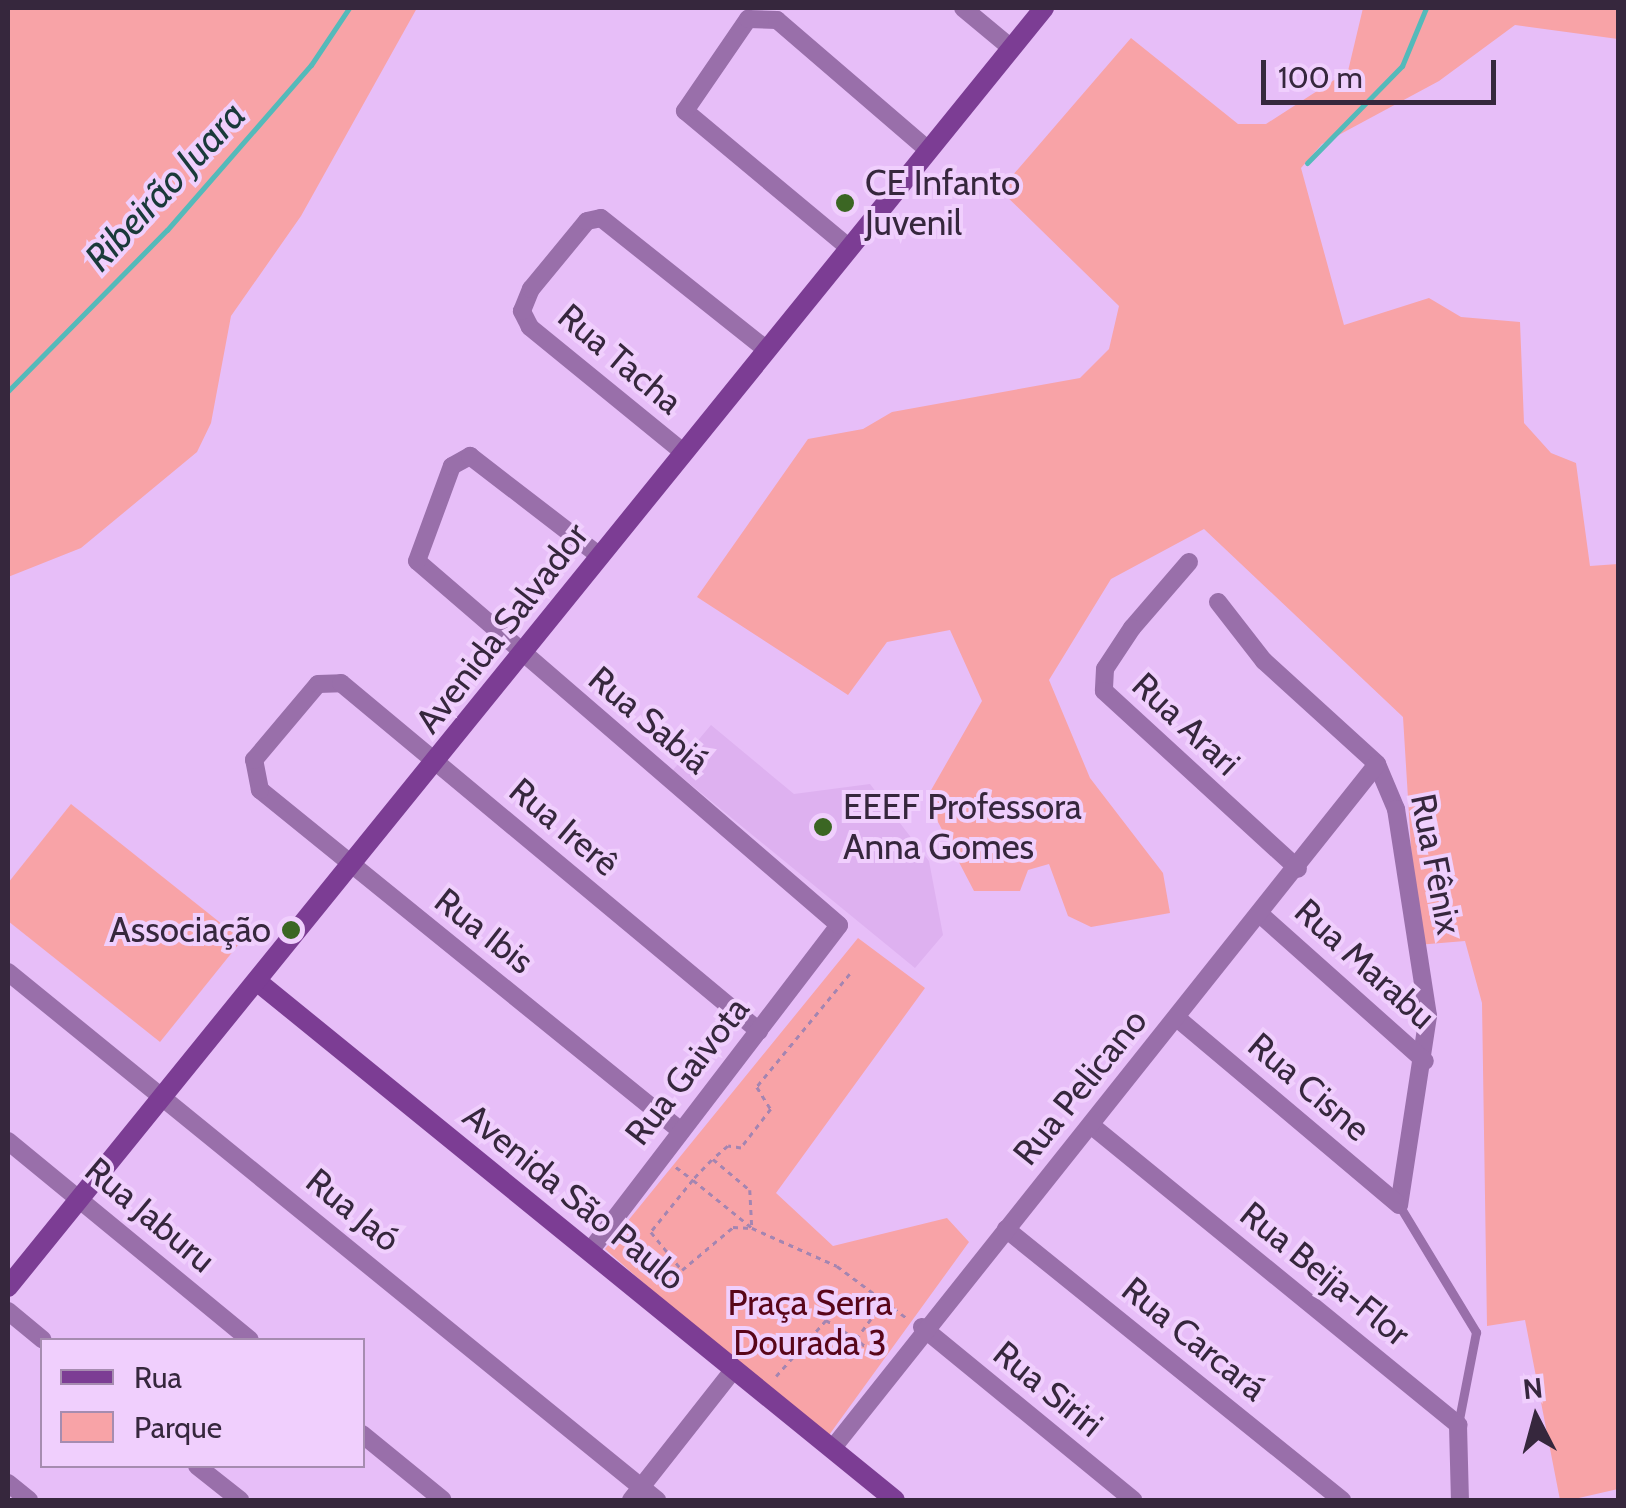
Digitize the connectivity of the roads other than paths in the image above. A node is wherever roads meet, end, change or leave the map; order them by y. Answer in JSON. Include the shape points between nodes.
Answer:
{"nodes":[{"id":1,"x":963,"y":8,"type":"edge"},
{"id":2,"x":1044,"y":8,"type":"edge"},
{"id":3,"x":1010,"y":47,"type":"junction"},
{"id":4,"x":927,"y":149,"type":"junction"},
{"id":5,"x":847,"y":246,"type":"junction"},
{"id":6,"x":763,"y":347,"type":"junction"},
{"id":7,"x":683,"y":452,"type":"junction"},
{"id":8,"x":600,"y":556,"type":"junction"},
{"id":9,"x":1189,"y":562,"type":"dead end"},
{"id":10,"x":1218,"y":602,"type":"dead end"},
{"id":11,"x":522,"y":657,"type":"junction"},
{"id":12,"x":436,"y":763,"type":"junction"},
{"id":13,"x":1376,"y":764,"type":"junction"},
{"id":14,"x":251,"y":777,"type":"joint"},
{"id":15,"x":349,"y":866,"type":"junction"},
{"id":16,"x":1298,"y":869,"type":"junction"},
{"id":17,"x":1262,"y":916,"type":"junction"},
{"id":18,"x":838,"y":933,"type":"joint"},
{"id":19,"x":8,"y":972,"type":"edge"},
{"id":20,"x":258,"y":982,"type":"junction"},
{"id":21,"x":1177,"y":1018,"type":"junction"},
{"id":22,"x":759,"y":1031,"type":"junction"},
{"id":23,"x":1425,"y":1061,"type":"junction"},
{"id":24,"x":164,"y":1098,"type":"junction"},
{"id":25,"x":1092,"y":1126,"type":"junction"},
{"id":26,"x":681,"y":1131,"type":"junction"},
{"id":27,"x":8,"y":1141,"type":"edge"},
{"id":28,"x":81,"y":1200,"type":"junction"},
{"id":29,"x":1400,"y":1205,"type":"junction"},
{"id":30,"x":1006,"y":1229,"type":"junction"},
{"id":31,"x":590,"y":1251,"type":"junction"},
{"id":32,"x":8,"y":1287,"type":"edge"},
{"id":33,"x":8,"y":1311,"type":"edge"},
{"id":34,"x":922,"y":1328,"type":"junction"},
{"id":35,"x":42,"y":1338,"type":"edge"},
{"id":36,"x":248,"y":1338,"type":"edge"},
{"id":37,"x":734,"y":1369,"type":"junction"},
{"id":38,"x":1458,"y":1425,"type":"junction"},
{"id":39,"x":365,"y":1436,"type":"edge"},
{"id":40,"x":832,"y":1449,"type":"junction"},
{"id":41,"x":200,"y":1468,"type":"edge"},
{"id":42,"x":8,"y":1483,"type":"edge"},
{"id":43,"x":636,"y":1494,"type":"edge"},
{"id":44,"x":29,"y":1500,"type":"edge"},
{"id":45,"x":240,"y":1500,"type":"edge"},
{"id":46,"x":443,"y":1500,"type":"edge"},
{"id":47,"x":657,"y":1500,"type":"edge"},
{"id":48,"x":896,"y":1500,"type":"edge"},
{"id":49,"x":1133,"y":1500,"type":"edge"},
{"id":50,"x":1342,"y":1500,"type":"edge"},
{"id":51,"x":1460,"y":1500,"type":"edge"}],
"edges":[{"from":1,"to":3,"type":"street"},
{"from":2,"to":3,"type":"street","name":"Avenida Salvador"},
{"from":3,"to":4,"type":"street","name":"Avenida Salvador"},
{"from":4,"to":5,"type":"street","name":"Avenida Salvador"},
{"from":4,"to":5,"type":"street","via":[[777,20],[748,19],[684,104]]},
{"from":5,"to":6,"type":"street","name":"Avenida Salvador"},
{"from":6,"to":7,"type":"street","name":"Avenida Salvador"},
{"from":6,"to":7,"type":"street","name":"Rua Tacha","via":[[604,219],[587,221],[522,311]]},
{"from":7,"to":8,"type":"street","name":"Avenida Salvador"},
{"from":8,"to":11,"type":"street","name":"Avenida Salvador"},
{"from":8,"to":11,"type":"street","name":"Rua Sabiá","via":[[488,463],[470,456],[452,466],[417,556],[423,574]]},
{"from":9,"to":16,"type":"street","name":"Rua Arari","via":[[1132,628],[1105,670],[1104,690]]},
{"from":10,"to":13,"type":"street","name":"Rua Fênix","via":[[1264,661]]},
{"from":11,"to":12,"type":"street","name":"Avenida Salvador"},
{"from":11,"to":18,"type":"street","name":"Rua Sabiá","via":[[836,918]]},
{"from":12,"to":14,"type":"street","name":"Rua Irerê","via":[[326,679],[254,760]]},
{"from":12,"to":15,"type":"street","name":"Avenida Salvador"},
{"from":12,"to":22,"type":"street","name":"Rua Irerê"},
{"from":13,"to":16,"type":"street","name":"Rua Pelicano"},
{"from":13,"to":23,"type":"street","name":"Rua Fênix","via":[[1412,880]]},
{"from":14,"to":15,"type":"street","name":"Rua Ibis"},
{"from":15,"to":20,"type":"street","name":"Avenida Salvador"},
{"from":15,"to":26,"type":"street","name":"Rua Ibis"},
{"from":16,"to":17,"type":"street","name":"Rua Pelicano"},
{"from":17,"to":21,"type":"street","name":"Rua Pelicano"},
{"from":17,"to":23,"type":"street","name":"Rua Marabu"},
{"from":18,"to":22,"type":"street","name":"Rua Gaivota"},
{"from":19,"to":24,"type":"street","name":"Rua Jaó"},
{"from":20,"to":24,"type":"street","name":"Avenida Salvador"},
{"from":20,"to":31,"type":"street","name":"Avenida São Paulo"},
{"from":21,"to":25,"type":"street","name":"Rua Pelicano"},
{"from":21,"to":29,"type":"street","name":"Rua Cisne"},
{"from":22,"to":26,"type":"street","name":"Rua Gaivota"},
{"from":23,"to":29,"type":"street","name":"Rua Fênix"},
{"from":24,"to":28,"type":"street","name":"Avenida Salvador"},
{"from":24,"to":43,"type":"street","name":"Rua Jaó"},
{"from":25,"to":30,"type":"street","name":"Rua Pelicano"},
{"from":25,"to":38,"type":"street","name":"Rua Beija-Flor"},
{"from":26,"to":31,"type":"street","name":"Rua Gaivota"},
{"from":27,"to":28,"type":"street","name":"Rua Jaburu"},
{"from":28,"to":32,"type":"street","name":"Avenida Salvador"},
{"from":28,"to":36,"type":"street","name":"Rua Jaburu"},
{"from":29,"to":38,"type":"lane","via":[[1476,1332]]},
{"from":30,"to":34,"type":"street","name":"Rua Pelicano"},
{"from":30,"to":50,"type":"street","name":"Rua Carcará"},
{"from":31,"to":37,"type":"street","name":"Avenida São Paulo"},
{"from":33,"to":35,"type":"street"},
{"from":34,"to":40,"type":"street","name":"Rua Pelicano"},
{"from":34,"to":49,"type":"street","name":"Rua Siriri"},
{"from":37,"to":40,"type":"street","name":"Avenida São Paulo"},
{"from":37,"to":43,"type":"street"},
{"from":38,"to":51,"type":"street"},
{"from":39,"to":46,"type":"street"},
{"from":40,"to":48,"type":"street","name":"Avenida São Paulo"},
{"from":41,"to":45,"type":"street"},
{"from":42,"to":44,"type":"street"},
{"from":43,"to":47,"type":"street","name":"Rua Jaó"}]}
